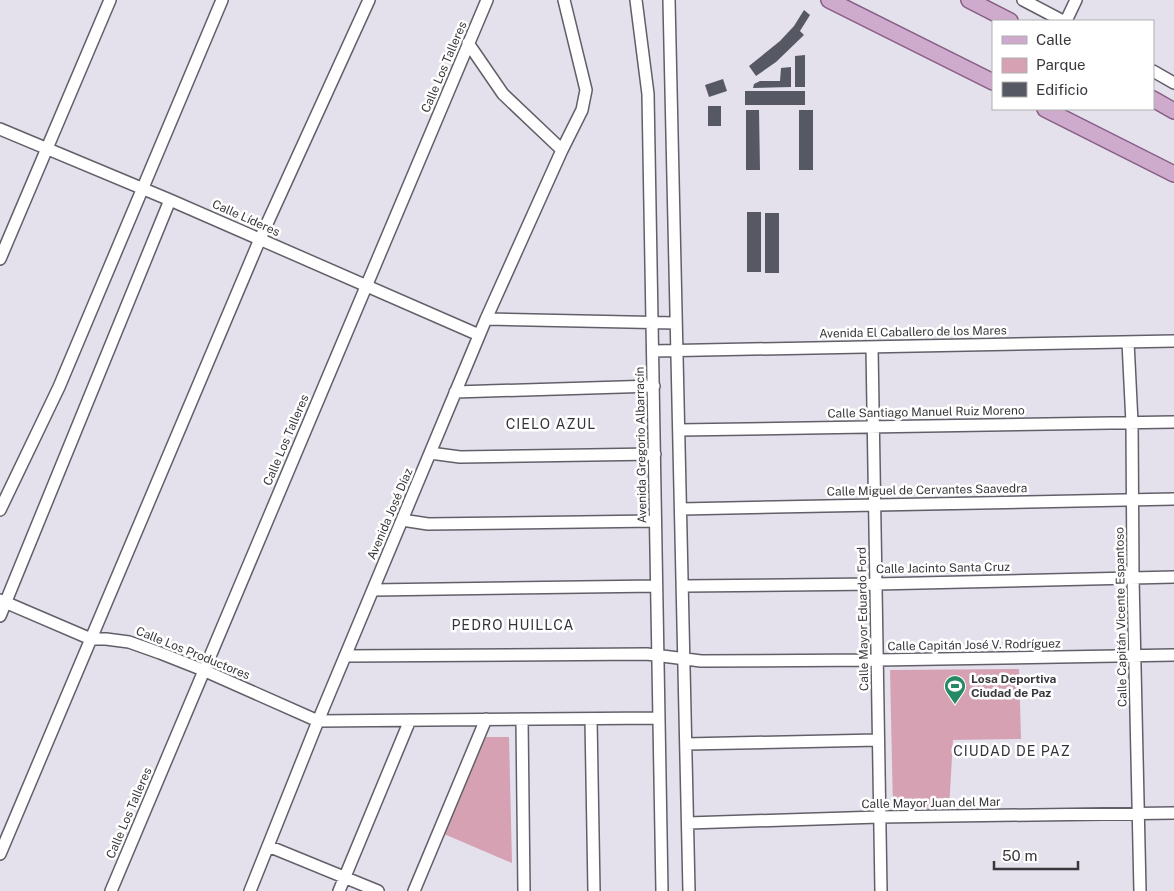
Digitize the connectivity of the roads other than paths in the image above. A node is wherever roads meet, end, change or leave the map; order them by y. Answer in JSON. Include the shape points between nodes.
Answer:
{"nodes":[{"id":1,"x":110,"y":0,"type":"edge"},
{"id":2,"x":222,"y":0,"type":"edge"},
{"id":3,"x":369,"y":0,"type":"edge"},
{"id":4,"x":486,"y":0,"type":"edge"},
{"id":5,"x":564,"y":0,"type":"edge"},
{"id":6,"x":636,"y":0,"type":"edge"},
{"id":7,"x":669,"y":0,"type":"edge"},
{"id":8,"x":830,"y":0,"type":"edge"},
{"id":9,"x":970,"y":0,"type":"edge"},
{"id":10,"x":1023,"y":0,"type":"edge"},
{"id":11,"x":1076,"y":0,"type":"edge"},
{"id":12,"x":1008,"y":20,"type":"edge"},
{"id":13,"x":1062,"y":20,"type":"edge"},
{"id":14,"x":1065,"y":20,"type":"edge"},
{"id":15,"x":468,"y":43,"type":"junction"},
{"id":16,"x":1154,"y":72,"type":"edge"},
{"id":17,"x":992,"y":81,"type":"edge"},
{"id":18,"x":1174,"y":83,"type":"edge"},
{"id":19,"x":670,"y":92,"type":"junction"},
{"id":20,"x":648,"y":94,"type":"junction"},
{"id":21,"x":1154,"y":100,"type":"edge"},
{"id":22,"x":1047,"y":110,"type":"edge"},
{"id":23,"x":1174,"y":111,"type":"edge"},
{"id":24,"x":0,"y":129,"type":"edge"},
{"id":25,"x":47,"y":149,"type":"junction"},
{"id":26,"x":562,"y":150,"type":"junction"},
{"id":27,"x":1174,"y":174,"type":"edge"},
{"id":28,"x":143,"y":189,"type":"junction"},
{"id":29,"x":170,"y":200,"type":"junction"},
{"id":30,"x":260,"y":239,"type":"junction"},
{"id":31,"x":0,"y":259,"type":"edge"},
{"id":32,"x":367,"y":286,"type":"junction"},
{"id":33,"x":486,"y":319,"type":"junction"},
{"id":34,"x":653,"y":323,"type":"junction"},
{"id":35,"x":676,"y":323,"type":"junction"},
{"id":36,"x":479,"y":335,"type":"junction"},
{"id":37,"x":1174,"y":341,"type":"edge"},
{"id":38,"x":1128,"y":342,"type":"junction"},
{"id":39,"x":872,"y":347,"type":"junction"},
{"id":40,"x":677,"y":350,"type":"junction"},
{"id":41,"x":653,"y":351,"type":"junction"},
{"id":42,"x":654,"y":386,"type":"junction"},
{"id":43,"x":455,"y":392,"type":"junction"},
{"id":44,"x":1132,"y":422,"type":"junction"},
{"id":45,"x":1174,"y":422,"type":"edge"},
{"id":46,"x":873,"y":427,"type":"junction"},
{"id":47,"x":679,"y":430,"type":"junction"},
{"id":48,"x":430,"y":453,"type":"junction"},
{"id":49,"x":655,"y":454,"type":"junction"},
{"id":50,"x":1174,"y":499,"type":"edge"},
{"id":51,"x":1133,"y":500,"type":"junction"},
{"id":52,"x":875,"y":505,"type":"junction"},
{"id":53,"x":681,"y":509,"type":"junction"},
{"id":54,"x":0,"y":510,"type":"edge"},
{"id":55,"x":402,"y":520,"type":"junction"},
{"id":56,"x":655,"y":521,"type":"junction"},
{"id":57,"x":1174,"y":577,"type":"edge"},
{"id":58,"x":1133,"y":578,"type":"junction"},
{"id":59,"x":876,"y":584,"type":"junction"},
{"id":60,"x":656,"y":586,"type":"junction"},
{"id":61,"x":683,"y":586,"type":"junction"},
{"id":62,"x":373,"y":590,"type":"junction"},
{"id":63,"x":3,"y":601,"type":"edge"},
{"id":64,"x":0,"y":616,"type":"edge"},
{"id":65,"x":91,"y":639,"type":"junction"},
{"id":66,"x":657,"y":655,"type":"junction"},
{"id":67,"x":1174,"y":655,"type":"edge"},
{"id":68,"x":345,"y":656,"type":"junction"},
{"id":69,"x":1134,"y":656,"type":"junction"},
{"id":70,"x":685,"y":658,"type":"junction"},
{"id":71,"x":877,"y":660,"type":"junction"},
{"id":72,"x":203,"y":670,"type":"junction"},
{"id":73,"x":658,"y":718,"type":"junction"},
{"id":74,"x":522,"y":719,"type":"junction"},
{"id":75,"x":591,"y":719,"type":"junction"},
{"id":76,"x":318,"y":720,"type":"junction"},
{"id":77,"x":410,"y":720,"type":"junction"},
{"id":78,"x":486,"y":720,"type":"junction"},
{"id":79,"x":878,"y":740,"type":"junction"},
{"id":80,"x":686,"y":744,"type":"junction"},
{"id":81,"x":1138,"y":814,"type":"junction"},
{"id":82,"x":1174,"y":814,"type":"edge"},
{"id":83,"x":879,"y":818,"type":"junction"},
{"id":84,"x":688,"y":823,"type":"junction"},
{"id":85,"x":268,"y":846,"type":"junction"},
{"id":86,"x":0,"y":854,"type":"edge"},
{"id":87,"x":344,"y":878,"type":"junction"},
{"id":88,"x":112,"y":891,"type":"edge"},
{"id":89,"x":250,"y":891,"type":"edge"},
{"id":90,"x":339,"y":891,"type":"edge"},
{"id":91,"x":378,"y":891,"type":"edge"},
{"id":92,"x":414,"y":891,"type":"edge"},
{"id":93,"x":524,"y":891,"type":"edge"},
{"id":94,"x":594,"y":891,"type":"edge"},
{"id":95,"x":662,"y":891,"type":"edge"},
{"id":96,"x":689,"y":891,"type":"edge"},
{"id":97,"x":881,"y":891,"type":"edge"},
{"id":98,"x":1140,"y":891,"type":"edge"}],
"edges":[{"from":1,"to":25,"type":"street"},
{"from":2,"to":28,"type":"street"},
{"from":3,"to":30,"type":"street"},
{"from":4,"to":15,"type":"street","name":"Calle Los Talleres"},
{"from":5,"to":26,"type":"street","name":"Avenida José Díaz","via":[[586,90],[582,110]]},
{"from":6,"to":20,"type":"street","name":"Avenida Gregorio Albarracín"},
{"from":7,"to":19,"type":"street"},
{"from":8,"to":17,"type":"main road"},
{"from":9,"to":12,"type":"main road"},
{"from":10,"to":13,"type":"street"},
{"from":11,"to":14,"type":"street"},
{"from":15,"to":26,"type":"street","via":[[504,94]]},
{"from":15,"to":32,"type":"street","name":"Calle Los Talleres"},
{"from":16,"to":18,"type":"street"},
{"from":19,"to":20,"type":"street"},
{"from":19,"to":35,"type":"street"},
{"from":20,"to":34,"type":"street","name":"Avenida Gregorio Albarracín"},
{"from":21,"to":23,"type":"main road"},
{"from":22,"to":27,"type":"main road"},
{"from":24,"to":25,"type":"street","name":"Calle Líderes"},
{"from":25,"to":28,"type":"street","name":"Calle Líderes"},
{"from":25,"to":31,"type":"street"},
{"from":26,"to":33,"type":"street","name":"Avenida José Díaz"},
{"from":28,"to":29,"type":"street","name":"Calle Líderes"},
{"from":28,"to":54,"type":"street","via":[[59,387]]},
{"from":29,"to":30,"type":"street","name":"Calle Líderes"},
{"from":29,"to":63,"type":"street"},
{"from":30,"to":32,"type":"street","name":"Calle Líderes"},
{"from":30,"to":65,"type":"street"},
{"from":32,"to":36,"type":"street","name":"Calle Líderes"},
{"from":32,"to":72,"type":"street","name":"Calle Los Talleres"},
{"from":33,"to":34,"type":"street"},
{"from":33,"to":36,"type":"street","name":"Avenida José Díaz"},
{"from":34,"to":35,"type":"street"},
{"from":34,"to":41,"type":"street","name":"Avenida Gregorio Albarracín"},
{"from":35,"to":40,"type":"street"},
{"from":36,"to":43,"type":"street","name":"Avenida José Díaz"},
{"from":37,"to":38,"type":"street","name":"Avenida El Caballero de los Mares"},
{"from":38,"to":39,"type":"street","name":"Avenida El Caballero de los Mares"},
{"from":38,"to":44,"type":"street","name":"Calle Capitán Vicente Espantoso"},
{"from":39,"to":40,"type":"street","name":"Avenida El Caballero de los Mares"},
{"from":39,"to":46,"type":"street","name":"Calle Mayor Eduardo Ford"},
{"from":40,"to":41,"type":"street","name":"Avenida El Caballero de los Mares"},
{"from":40,"to":47,"type":"street"},
{"from":41,"to":42,"type":"street","name":"Avenida Gregorio Albarracín"},
{"from":42,"to":43,"type":"street"},
{"from":42,"to":49,"type":"street","name":"Avenida Gregorio Albarracín"},
{"from":43,"to":48,"type":"street","name":"Avenida José Díaz"},
{"from":44,"to":45,"type":"street","name":"Calle Santiago Manuel Ruiz Moreno"},
{"from":44,"to":46,"type":"street","name":"Calle Santiago Manuel Ruiz Moreno"},
{"from":44,"to":51,"type":"street","name":"Calle Capitán Vicente Espantoso"},
{"from":46,"to":47,"type":"street","name":"Calle Santiago Manuel Ruiz Moreno"},
{"from":46,"to":52,"type":"street","name":"Calle Mayor Eduardo Ford"},
{"from":47,"to":53,"type":"street"},
{"from":48,"to":49,"type":"street","via":[[460,457]]},
{"from":48,"to":55,"type":"street","name":"Avenida José Díaz"},
{"from":49,"to":56,"type":"street","name":"Avenida Gregorio Albarracín"},
{"from":50,"to":51,"type":"street","name":"Calle Miguel de Cervantes Saavedra"},
{"from":51,"to":52,"type":"street","name":"Calle Miguel de Cervantes Saavedra"},
{"from":51,"to":58,"type":"street","name":"Calle Capitán Vicente Espantoso"},
{"from":52,"to":53,"type":"street","name":"Calle Miguel de Cervantes Saavedra"},
{"from":52,"to":59,"type":"street","name":"Calle Mayor Eduardo Ford"},
{"from":53,"to":61,"type":"street"},
{"from":55,"to":56,"type":"street","via":[[428,524]]},
{"from":55,"to":62,"type":"street","name":"Avenida José Díaz"},
{"from":56,"to":60,"type":"street","name":"Avenida Gregorio Albarracín"},
{"from":57,"to":58,"type":"street","name":"Calle Jacinto Santa Cruz"},
{"from":58,"to":59,"type":"street","name":"Calle Jacinto Santa Cruz"},
{"from":58,"to":69,"type":"street","name":"Calle Capitán Vicente Espantoso"},
{"from":59,"to":61,"type":"street","name":"Calle Jacinto Santa Cruz"},
{"from":59,"to":71,"type":"street","name":"Calle Mayor Eduardo Ford"},
{"from":60,"to":62,"type":"street"},
{"from":60,"to":66,"type":"street","name":"Avenida Gregorio Albarracín"},
{"from":61,"to":70,"type":"street"},
{"from":62,"to":68,"type":"street","name":"Avenida José Díaz"},
{"from":63,"to":64,"type":"street"},
{"from":63,"to":65,"type":"street","name":"Calle Los Productores"},
{"from":65,"to":72,"type":"street","name":"Calle Los Productores","via":[[129,642]]},
{"from":65,"to":86,"type":"street"},
{"from":66,"to":68,"type":"street","name":"Calle Capitán José V. Rodríguez"},
{"from":66,"to":70,"type":"street","name":"Calle Capitán José V. Rodríguez"},
{"from":66,"to":73,"type":"street","name":"Avenida Gregorio Albarracín"},
{"from":67,"to":69,"type":"street","name":"Calle Capitán José V. Rodríguez"},
{"from":68,"to":76,"type":"street","name":"Avenida José Díaz"},
{"from":69,"to":71,"type":"street","name":"Calle Capitán José V. Rodríguez"},
{"from":69,"to":81,"type":"street","name":"Calle Capitán Vicente Espantoso"},
{"from":70,"to":71,"type":"street","name":"Calle Capitán José V. Rodríguez","via":[[701,661]]},
{"from":70,"to":80,"type":"street"},
{"from":71,"to":79,"type":"street","name":"Calle Mayor Eduardo Ford"},
{"from":72,"to":76,"type":"street","name":"Calle Los Productores"},
{"from":72,"to":88,"type":"street","name":"Calle Los Talleres"},
{"from":73,"to":75,"type":"street"},
{"from":73,"to":95,"type":"street","name":"Avenida Gregorio Albarracín"},
{"from":74,"to":75,"type":"street"},
{"from":74,"to":78,"type":"street"},
{"from":74,"to":93,"type":"street"},
{"from":75,"to":94,"type":"street"},
{"from":76,"to":77,"type":"street"},
{"from":76,"to":85,"type":"street","name":"Avenida José Díaz"},
{"from":77,"to":78,"type":"street"},
{"from":77,"to":87,"type":"street"},
{"from":78,"to":92,"type":"street"},
{"from":79,"to":80,"type":"street"},
{"from":79,"to":83,"type":"street","name":"Calle Mayor Eduardo Ford"},
{"from":80,"to":84,"type":"street"},
{"from":81,"to":82,"type":"street","name":"Calle Mayor Juan del Mar"},
{"from":81,"to":83,"type":"street","name":"Calle Mayor Juan del Mar"},
{"from":81,"to":98,"type":"street","name":"Calle Capitán Vicente Espantoso"},
{"from":83,"to":84,"type":"street","name":"Calle Mayor Juan del Mar"},
{"from":83,"to":97,"type":"street","name":"Calle Mayor Eduardo Ford"},
{"from":84,"to":96,"type":"street"},
{"from":85,"to":87,"type":"street"},
{"from":85,"to":89,"type":"street","name":"Avenida José Díaz"},
{"from":87,"to":90,"type":"street"},
{"from":87,"to":91,"type":"street"}]}
